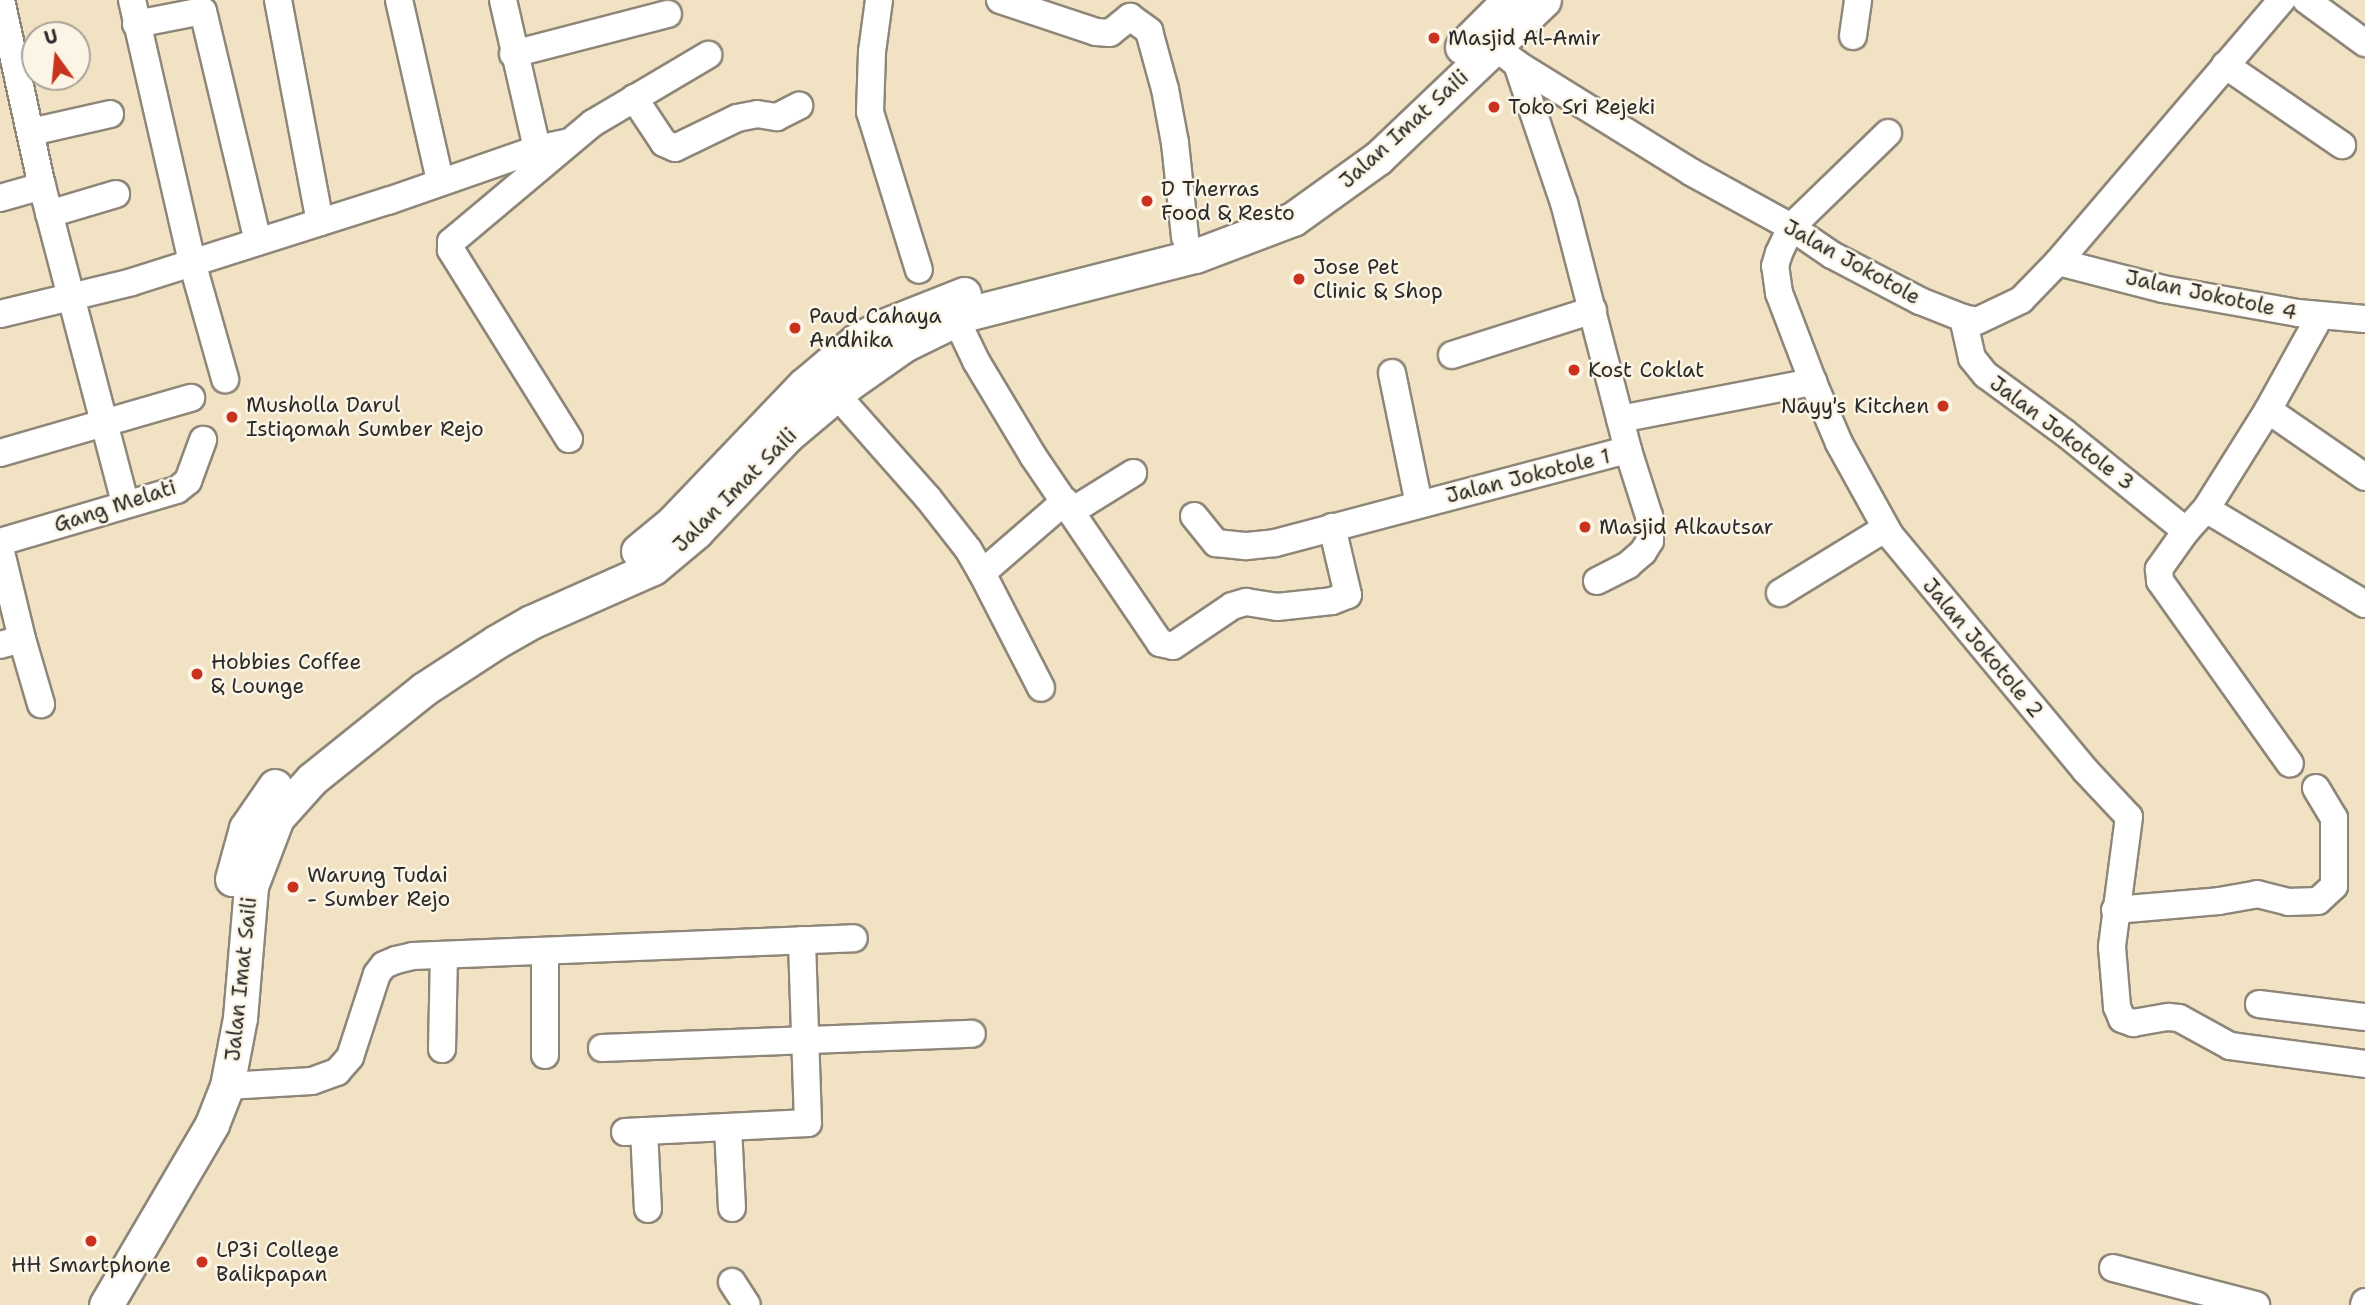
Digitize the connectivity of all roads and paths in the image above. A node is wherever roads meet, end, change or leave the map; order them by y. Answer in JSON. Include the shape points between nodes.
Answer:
{"nodes":[{"id":1,"x":1,"y":0,"type":"edge"},
{"id":2,"x":278,"y":0,"type":"edge"},
{"id":3,"x":399,"y":0,"type":"edge"},
{"id":4,"x":503,"y":0,"type":"edge"},
{"id":5,"x":879,"y":0,"type":"edge"},
{"id":6,"x":1000,"y":0,"type":"edge"},
{"id":7,"x":1509,"y":0,"type":"edge"},
{"id":8,"x":1544,"y":0,"type":"edge"},
{"id":9,"x":1858,"y":0,"type":"edge"},
{"id":10,"x":2282,"y":0,"type":"edge"},
{"id":11,"x":2306,"y":0,"type":"edge"},
{"id":12,"x":1132,"y":9,"type":"edge"},
{"id":13,"x":134,"y":12,"type":"edge"},
{"id":14,"x":668,"y":14,"type":"dead end"},
{"id":15,"x":1490,"y":34,"type":"edge"},
{"id":16,"x":1853,"y":36,"type":"dead end"},
{"id":17,"x":2365,"y":43,"type":"edge"},
{"id":18,"x":513,"y":54,"type":"junction"},
{"id":19,"x":708,"y":55,"type":"dead end"},
{"id":20,"x":2225,"y":65,"type":"junction"},
{"id":21,"x":634,"y":99,"type":"junction"},
{"id":22,"x":799,"y":106,"type":"dead end"},
{"id":23,"x":110,"y":114,"type":"dead end"},
{"id":24,"x":31,"y":132,"type":"junction"},
{"id":25,"x":1888,"y":133,"type":"dead end"},
{"id":26,"x":566,"y":143,"type":"junction"},
{"id":27,"x":2342,"y":145,"type":"dead end"},
{"id":28,"x":537,"y":149,"type":"junction"},
{"id":29,"x":440,"y":181,"type":"junction"},
{"id":30,"x":42,"y":186,"type":"junction"},
{"id":31,"x":116,"y":194,"type":"dead end"},
{"id":32,"x":0,"y":198,"type":"edge"},
{"id":33,"x":49,"y":214,"type":"junction"},
{"id":34,"x":320,"y":222,"type":"junction"},
{"id":35,"x":1791,"y":227,"type":"junction"},
{"id":36,"x":1185,"y":237,"type":"junction"},
{"id":37,"x":258,"y":242,"type":"junction"},
{"id":38,"x":192,"y":262,"type":"junction"},
{"id":39,"x":2058,"y":262,"type":"junction"},
{"id":40,"x":919,"y":270,"type":"dead end"},
{"id":41,"x":69,"y":297,"type":"junction"},
{"id":42,"x":1593,"y":310,"type":"junction"},
{"id":43,"x":0,"y":314,"type":"edge"},
{"id":44,"x":2320,"y":316,"type":"junction"},
{"id":45,"x":1963,"y":318,"type":"junction"},
{"id":46,"x":956,"y":319,"type":"junction"},
{"id":47,"x":2365,"y":319,"type":"edge"},
{"id":48,"x":1452,"y":355,"type":"dead end"},
{"id":49,"x":1392,"y":373,"type":"dead end"},
{"id":50,"x":225,"y":379,"type":"dead end"},
{"id":51,"x":1813,"y":383,"type":"junction"},
{"id":52,"x":836,"y":394,"type":"junction"},
{"id":53,"x":191,"y":398,"type":"dead end"},
{"id":54,"x":2268,"y":410,"type":"junction"},
{"id":55,"x":1620,"y":419,"type":"junction"},
{"id":56,"x":105,"y":424,"type":"junction"},
{"id":57,"x":569,"y":439,"type":"dead end"},
{"id":58,"x":203,"y":440,"type":"dead end"},
{"id":59,"x":1628,"y":450,"type":"junction"},
{"id":60,"x":0,"y":453,"type":"edge"},
{"id":61,"x":1133,"y":473,"type":"dead end"},
{"id":62,"x":2365,"y":477,"type":"edge"},
{"id":63,"x":125,"y":503,"type":"junction"},
{"id":64,"x":1419,"y":504,"type":"junction"},
{"id":65,"x":1069,"y":506,"type":"junction"},
{"id":66,"x":2206,"y":509,"type":"junction"},
{"id":67,"x":1194,"y":516,"type":"dead end"},
{"id":68,"x":1328,"y":528,"type":"junction"},
{"id":69,"x":1886,"y":528,"type":"junction"},
{"id":70,"x":2186,"y":531,"type":"junction"},
{"id":71,"x":1,"y":553,"type":"edge"},
{"id":72,"x":982,"y":573,"type":"junction"},
{"id":73,"x":1597,"y":581,"type":"dead end"},
{"id":74,"x":1780,"y":593,"type":"dead end"},
{"id":75,"x":564,"y":597,"type":"junction"},
{"id":76,"x":2365,"y":604,"type":"edge"},
{"id":77,"x":11,"y":642,"type":"edge"},
{"id":78,"x":1041,"y":688,"type":"dead end"},
{"id":79,"x":41,"y":704,"type":"dead end"},
{"id":80,"x":2290,"y":764,"type":"dead end"},
{"id":81,"x":2316,"y":788,"type":"dead end"},
{"id":82,"x":2115,"y":910,"type":"junction"},
{"id":83,"x":854,"y":938,"type":"dead end"},
{"id":84,"x":802,"y":940,"type":"junction"},
{"id":85,"x":545,"y":951,"type":"junction"},
{"id":86,"x":444,"y":955,"type":"junction"},
{"id":87,"x":2259,"y":1004,"type":"dead end"},
{"id":88,"x":2365,"y":1017,"type":"edge"},
{"id":89,"x":972,"y":1034,"type":"dead end"},
{"id":90,"x":806,"y":1040,"type":"junction"},
{"id":91,"x":602,"y":1048,"type":"dead end"},
{"id":92,"x":442,"y":1049,"type":"dead end"},
{"id":93,"x":545,"y":1055,"type":"dead end"},
{"id":94,"x":2365,"y":1065,"type":"edge"},
{"id":95,"x":228,"y":1086,"type":"junction"},
{"id":96,"x":728,"y":1127,"type":"junction"},
{"id":97,"x":732,"y":1208,"type":"dead end"},
{"id":98,"x":648,"y":1209,"type":"dead end"},
{"id":99,"x":2113,"y":1268,"type":"dead end"},
{"id":100,"x":732,"y":1282,"type":"dead end"},
{"id":101,"x":83,"y":1305,"type":"edge"},
{"id":102,"x":106,"y":1305,"type":"edge"},
{"id":103,"x":747,"y":1305,"type":"edge"},
{"id":104,"x":2256,"y":1305,"type":"edge"}],
"edges":[{"from":1,"to":24,"type":"street"},
{"from":2,"to":34,"type":"street"},
{"from":3,"to":29,"type":"street"},
{"from":4,"to":18,"type":"street"},
{"from":5,"to":40,"type":"street","via":[[870,112]]},
{"from":6,"to":12,"type":"street","via":[[1110,33]]},
{"from":7,"to":15,"type":"main road","name":"Jalan Imat Saili"},
{"from":8,"to":15,"type":"main road","name":"Jalan Imat Saili"},
{"from":9,"to":16,"type":"street"},
{"from":10,"to":20,"type":"street"},
{"from":11,"to":17,"type":"street"},
{"from":12,"to":36,"type":"street","via":[[1149,31],[1165,89]]},
{"from":13,"to":37,"type":"street","via":[[204,12]]},
{"from":13,"to":38,"type":"street"},
{"from":14,"to":18,"type":"street"},
{"from":15,"to":35,"type":"street","name":"Jalan Jokotole","via":[[1690,172]]},
{"from":15,"to":36,"type":"main road","name":"Jalan Imat Saili","via":[[1374,132],[1284,200]]},
{"from":15,"to":42,"type":"street","name":"Jalan Jokotole 1","via":[[1564,203]]},
{"from":15,"to":46,"type":"main road","name":"Jalan Imat Saili","via":[[1378,158],[1293,219],[1195,256]]},
{"from":18,"to":28,"type":"street"},
{"from":19,"to":21,"type":"street"},
{"from":20,"to":27,"type":"street"},
{"from":20,"to":39,"type":"street"},
{"from":21,"to":22,"type":"street","via":[[664,143],[676,148],[737,118],[777,117]]},
{"from":21,"to":26,"type":"street"},
{"from":23,"to":24,"type":"street"},
{"from":24,"to":30,"type":"street"},
{"from":25,"to":35,"type":"street"},
{"from":26,"to":28,"type":"street"},
{"from":26,"to":57,"type":"street","via":[[453,238],[450,246]]},
{"from":28,"to":29,"type":"street"},
{"from":29,"to":34,"type":"street"},
{"from":30,"to":32,"type":"street"},
{"from":30,"to":33,"type":"street"},
{"from":31,"to":33,"type":"street"},
{"from":33,"to":41,"type":"street"},
{"from":34,"to":37,"type":"street"},
{"from":35,"to":45,"type":"street","name":"Jalan Jokotole","via":[[1877,280]]},
{"from":35,"to":51,"type":"street","name":"Jalan Jokotole 2","via":[[1779,253],[1776,280]]},
{"from":36,"to":75,"type":"main road","name":"Jalan Imat Saili","via":[[955,296],[856,341],[804,385],[653,540]]},
{"from":37,"to":38,"type":"street"},
{"from":38,"to":41,"type":"street"},
{"from":38,"to":50,"type":"street"},
{"from":39,"to":44,"type":"street","name":"Jalan Jokotole 4","via":[[2163,289]]},
{"from":39,"to":45,"type":"street","via":[[2011,307],[1978,321]]},
{"from":41,"to":43,"type":"street"},
{"from":41,"to":56,"type":"street"},
{"from":42,"to":48,"type":"street"},
{"from":42,"to":55,"type":"street","name":"Jalan Jokotole 1"},
{"from":44,"to":47,"type":"street","name":"Jalan Jokotole 4"},
{"from":44,"to":54,"type":"street"},
{"from":45,"to":70,"type":"street","name":"Jalan Jokotole 3","via":[[1972,358],[1986,375]]},
{"from":46,"to":52,"type":"main road","name":"Jalan Imat Saili","via":[[904,345]]},
{"from":46,"to":65,"type":"street","via":[[996,397]]},
{"from":49,"to":64,"type":"street"},
{"from":51,"to":55,"type":"street"},
{"from":51,"to":69,"type":"street","name":"Jalan Jokotole 2","via":[[1839,443]]},
{"from":52,"to":72,"type":"street","via":[[928,498]]},
{"from":52,"to":75,"type":"main road","name":"Jalan Imat Saili","via":[[674,552],[630,580]]},
{"from":53,"to":56,"type":"street"},
{"from":54,"to":62,"type":"street"},
{"from":54,"to":66,"type":"street"},
{"from":55,"to":59,"type":"street","name":"Jalan Jokotole 1"},
{"from":56,"to":60,"type":"street"},
{"from":56,"to":63,"type":"street"},
{"from":58,"to":63,"type":"street","name":"Gang Melati","via":[[182,487]]},
{"from":59,"to":64,"type":"street","name":"Jalan Jokotole 1"},
{"from":59,"to":73,"type":"street","via":[[1649,516],[1650,541],[1628,565]]},
{"from":61,"to":65,"type":"street"},
{"from":63,"to":71,"type":"street","name":"Gang Melati"},
{"from":64,"to":68,"type":"street","name":"Jalan Jokotole 1"},
{"from":65,"to":68,"type":"street","via":[[1167,647],[1240,604],[1277,607],[1348,595]]},
{"from":65,"to":72,"type":"street"},
{"from":66,"to":70,"type":"street"},
{"from":66,"to":76,"type":"street"},
{"from":67,"to":68,"type":"street","name":"Jalan Jokotole 1","via":[[1210,538],[1228,546],[1275,543]]},
{"from":69,"to":74,"type":"street"},
{"from":69,"to":82,"type":"street","name":"Jalan Jokotole 2","via":[[2076,760],[2125,810],[2130,826]]},
{"from":70,"to":80,"type":"street","via":[[2159,569],[2160,581]]},
{"from":71,"to":77,"type":"street"},
{"from":72,"to":78,"type":"street"},
{"from":75,"to":95,"type":"main road","name":"Jalan Imat Saili","via":[[424,689],[312,779],[277,818],[251,886],[240,1018]]},
{"from":75,"to":101,"type":"main road","name":"Jalan Imat Saili","via":[[472,630],[429,659],[303,758],[259,806],[246,828],[229,893],[213,1056],[204,1091]]},
{"from":77,"to":79,"type":"street"},
{"from":81,"to":82,"type":"street","via":[[2334,818],[2334,886],[2318,901],[2288,902],[2257,894]]},
{"from":82,"to":94,"type":"street","name":"Jalan Jokotole 2","via":[[2116,995],[2119,1014],[2126,1022],[2179,1018],[2230,1046]]},
{"from":83,"to":84,"type":"street"},
{"from":84,"to":85,"type":"street"},
{"from":84,"to":90,"type":"street"},
{"from":85,"to":86,"type":"street"},
{"from":85,"to":93,"type":"street"},
{"from":86,"to":92,"type":"street"},
{"from":86,"to":95,"type":"street","via":[[413,956],[384,965],[350,1057],[337,1072],[312,1081]]},
{"from":87,"to":88,"type":"street"},
{"from":89,"to":90,"type":"street"},
{"from":90,"to":91,"type":"street"},
{"from":90,"to":96,"type":"street","via":[[808,1123]]},
{"from":95,"to":102,"type":"main road","name":"Jalan Imat Saili","via":[[212,1124]]},
{"from":96,"to":97,"type":"street"},
{"from":96,"to":98,"type":"street","via":[[635,1131]]},
{"from":99,"to":104,"type":"street"},
{"from":100,"to":103,"type":"street"}]}
